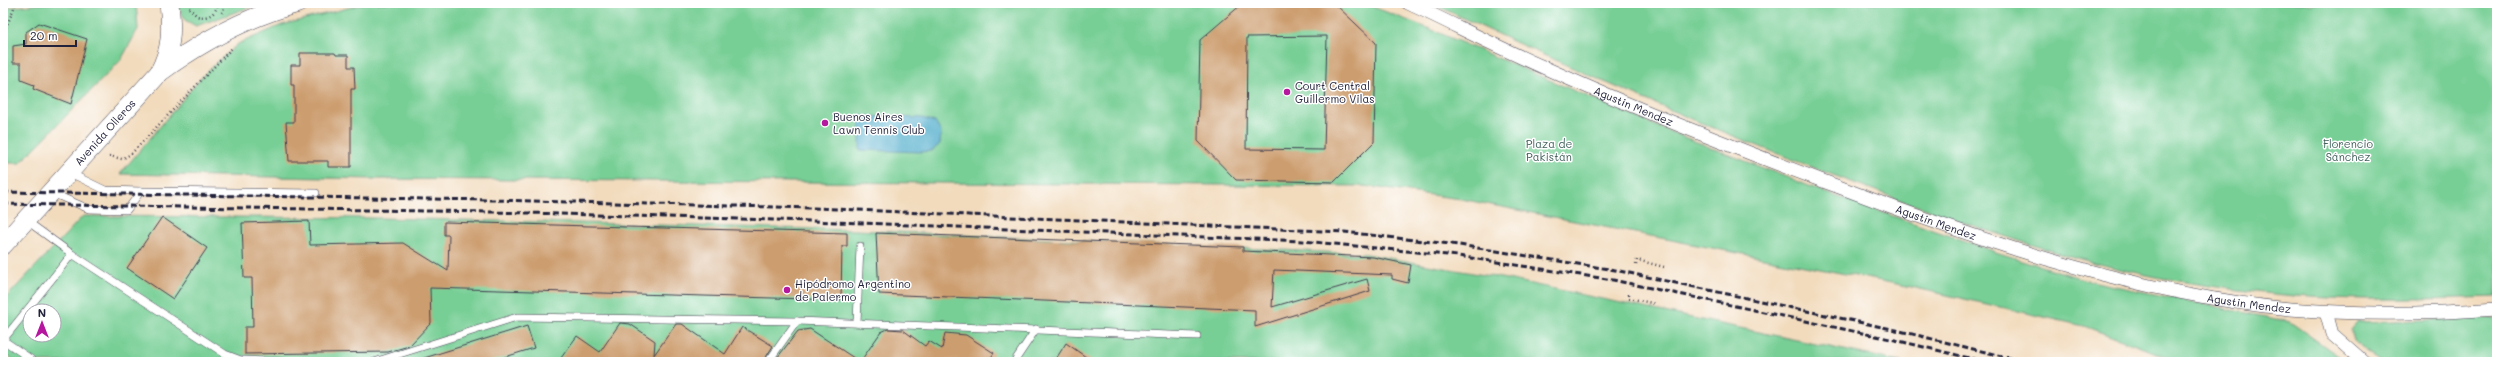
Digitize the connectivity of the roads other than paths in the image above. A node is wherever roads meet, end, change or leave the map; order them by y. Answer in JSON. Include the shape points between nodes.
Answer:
{"nodes":[{"id":1,"x":298,"y":3,"type":"edge"},
{"id":2,"x":1408,"y":3,"type":"edge"},
{"id":3,"x":170,"y":9,"type":"edge"},
{"id":4,"x":212,"y":37,"type":"junction"},
{"id":5,"x":159,"y":73,"type":"junction"},
{"id":6,"x":68,"y":172,"type":"junction"},
{"id":7,"x":142,"y":191,"type":"junction"},
{"id":8,"x":50,"y":192,"type":"junction"},
{"id":9,"x":316,"y":193,"type":"dead end"},
{"id":10,"x":25,"y":220,"type":"junction"},
{"id":11,"x":3,"y":245,"type":"edge"},
{"id":12,"x":860,"y":246,"type":"dead end"},
{"id":13,"x":72,"y":254,"type":"junction"},
{"id":14,"x":2497,"y":309,"type":"edge"},
{"id":15,"x":2326,"y":312,"type":"junction"},
{"id":16,"x":797,"y":321,"type":"junction"},
{"id":17,"x":857,"y":323,"type":"junction"},
{"id":18,"x":1036,"y":328,"type":"junction"},
{"id":19,"x":1197,"y":336,"type":"dead end"},
{"id":20,"x":3,"y":340,"type":"edge"},
{"id":21,"x":245,"y":361,"type":"edge"},
{"id":22,"x":36,"y":362,"type":"edge"},
{"id":23,"x":289,"y":362,"type":"edge"},
{"id":24,"x":374,"y":362,"type":"edge"},
{"id":25,"x":768,"y":362,"type":"edge"},
{"id":26,"x":1014,"y":362,"type":"edge"},
{"id":27,"x":2364,"y":362,"type":"edge"}],
"edges":[{"from":1,"to":4,"type":"main road"},
{"from":2,"to":15,"type":"street","name":"Agustin Mendez","via":[[1549,70],[1763,158],[1920,218],[2076,268],[2141,284],[2240,302]]},
{"from":3,"to":4,"type":"main road","via":[[176,25],[184,33],[195,37]]},
{"from":3,"to":5,"type":"main road","name":"Avenida Olleros","via":[[170,48]]},
{"from":4,"to":5,"type":"main road"},
{"from":5,"to":6,"type":"main road","name":"Avenida Olleros"},
{"from":6,"to":7,"type":"lane","via":[[106,190]]},
{"from":6,"to":8,"type":"main road","name":"Avenida Olleros"},
{"from":7,"to":8,"type":"lane","via":[[128,210],[89,209]]},
{"from":7,"to":9,"type":"lane"},
{"from":8,"to":10,"type":"main road","name":"Avenida Olleros"},
{"from":10,"to":11,"type":"main road","name":"Avenida Olleros"},
{"from":10,"to":13,"type":"lane"},
{"from":12,"to":17,"type":"lane"},
{"from":13,"to":20,"type":"lane"},
{"from":13,"to":21,"type":"lane","via":[[225,354]]},
{"from":14,"to":15,"type":"street","name":"Agustin Mendez","via":[[2446,312]]},
{"from":15,"to":27,"type":"street","via":[[2332,334]]},
{"from":16,"to":17,"type":"lane"},
{"from":16,"to":24,"type":"lane","via":[[517,317]]},
{"from":16,"to":25,"type":"lane"},
{"from":17,"to":18,"type":"lane"},
{"from":18,"to":19,"type":"lane"},
{"from":18,"to":26,"type":"lane"},
{"from":20,"to":22,"type":"lane"},
{"from":21,"to":23,"type":"lane"}]}
